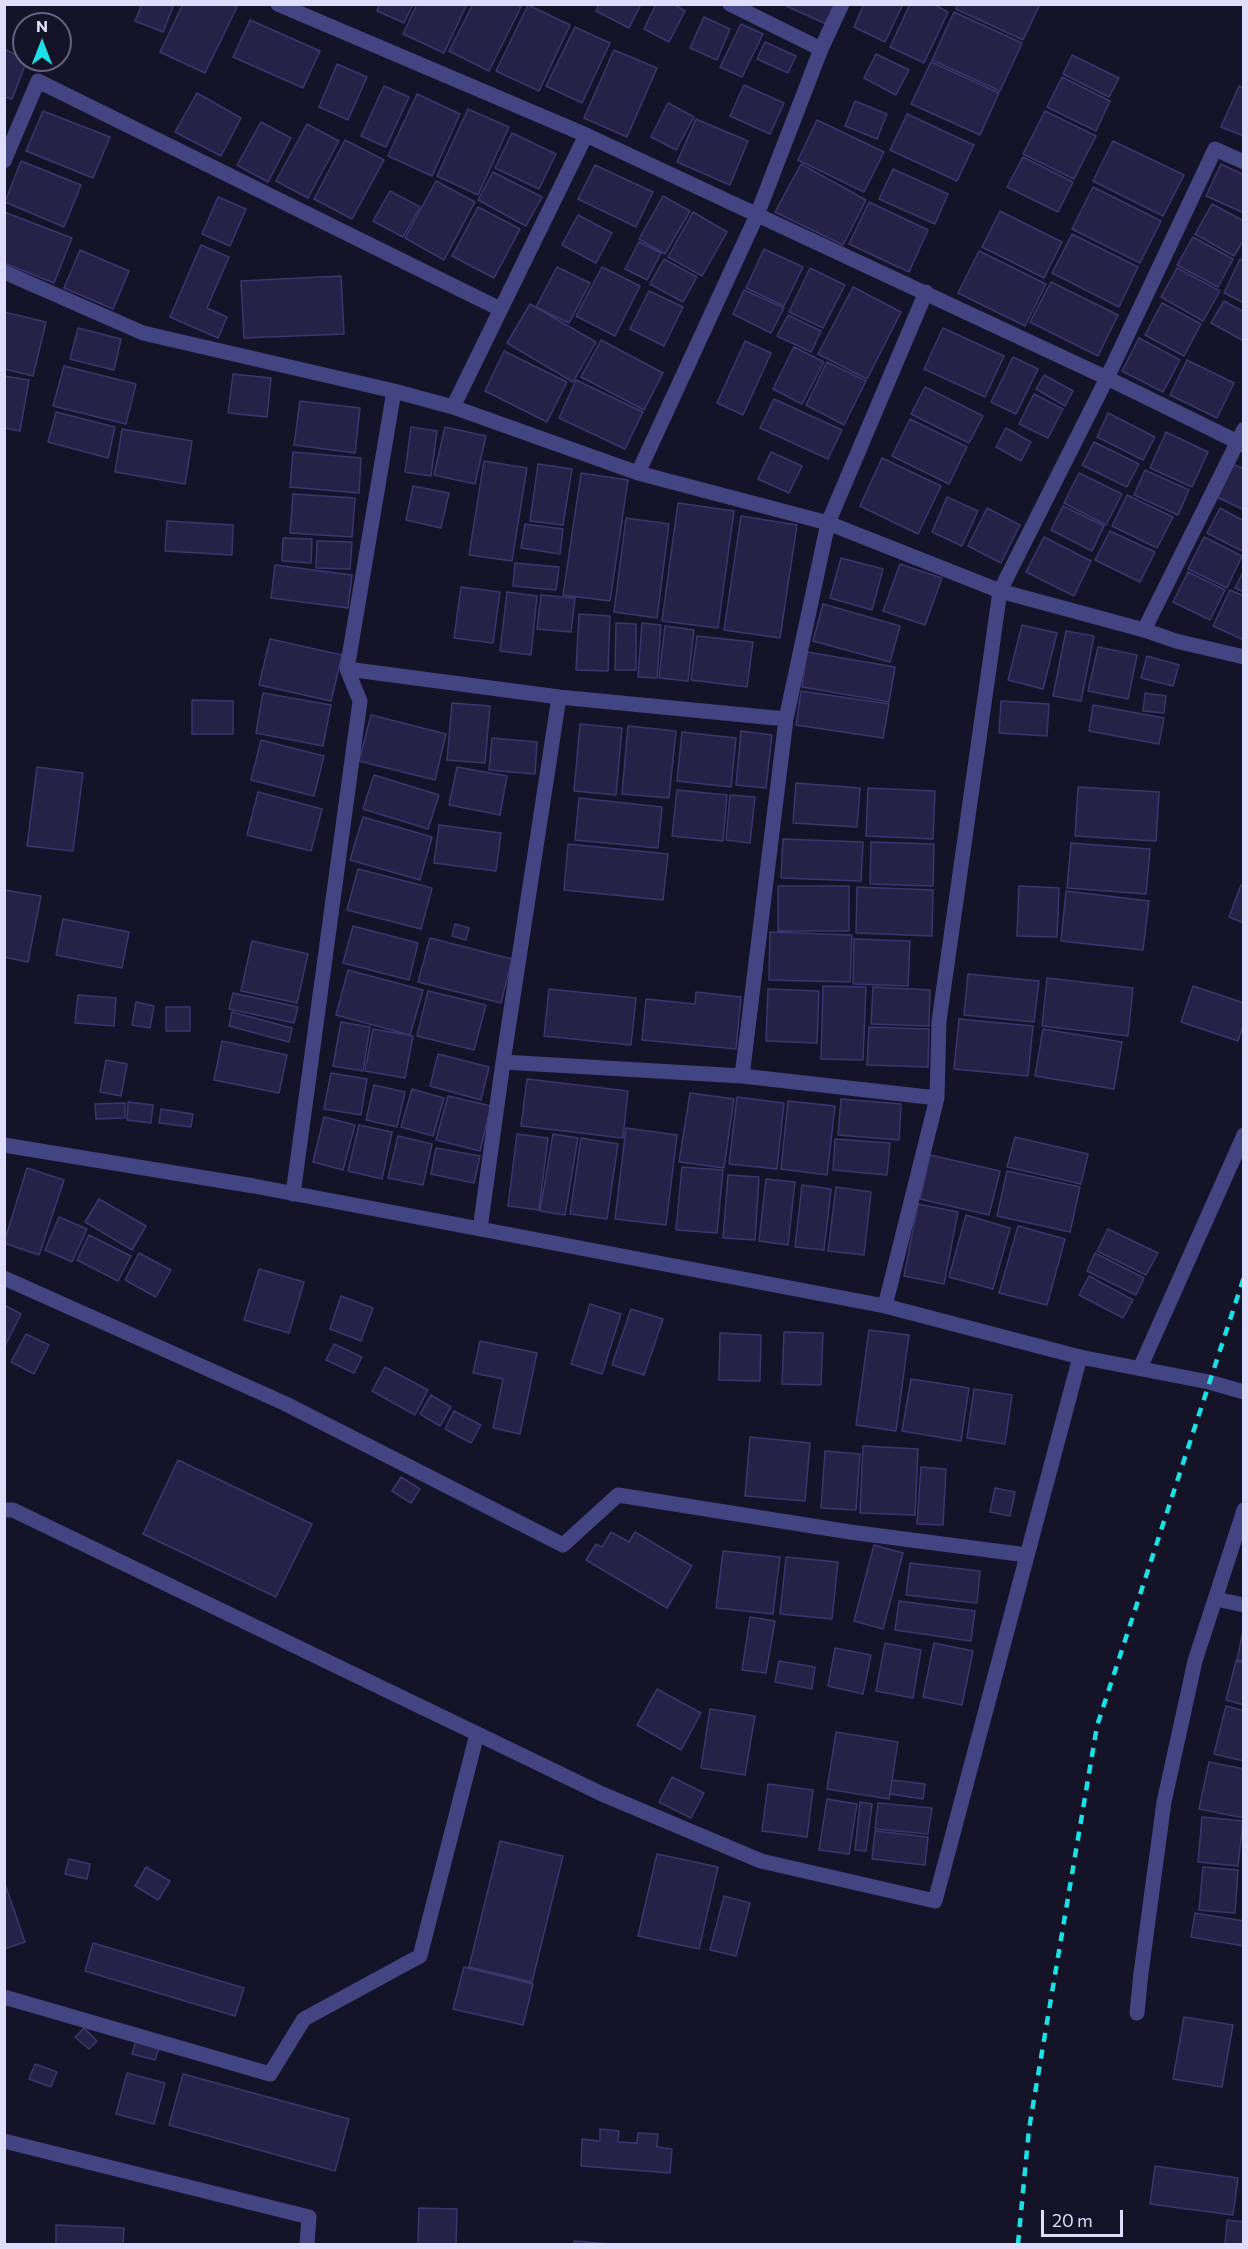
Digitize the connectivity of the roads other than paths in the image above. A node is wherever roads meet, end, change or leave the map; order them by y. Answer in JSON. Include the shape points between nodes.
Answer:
{"nodes":[{"id":1,"x":278,"y":4,"type":"edge"},
{"id":2,"x":730,"y":4,"type":"edge"},
{"id":3,"x":842,"y":4,"type":"edge"},
{"id":4,"x":821,"y":49,"type":"junction"},
{"id":5,"x":586,"y":135,"type":"junction"},
{"id":6,"x":4,"y":161,"type":"edge"},
{"id":7,"x":1244,"y":162,"type":"edge"},
{"id":8,"x":757,"y":215,"type":"junction"},
{"id":9,"x":4,"y":272,"type":"edge"},
{"id":10,"x":926,"y":292,"type":"junction"},
{"id":11,"x":500,"y":309,"type":"junction"},
{"id":12,"x":1107,"y":378,"type":"junction"},
{"id":13,"x":394,"y":391,"type":"junction"},
{"id":14,"x":453,"y":407,"type":"junction"},
{"id":15,"x":1242,"y":439,"type":"edge"},
{"id":16,"x":638,"y":473,"type":"junction"},
{"id":17,"x":828,"y":523,"type":"junction"},
{"id":18,"x":1000,"y":591,"type":"junction"},
{"id":19,"x":1144,"y":630,"type":"junction"},
{"id":20,"x":1244,"y":657,"type":"edge"},
{"id":21,"x":347,"y":669,"type":"junction"},
{"id":22,"x":559,"y":697,"type":"junction"},
{"id":23,"x":786,"y":719,"type":"junction"},
{"id":24,"x":503,"y":1062,"type":"junction"},
{"id":25,"x":742,"y":1076,"type":"junction"},
{"id":26,"x":937,"y":1098,"type":"junction"},
{"id":27,"x":1244,"y":1135,"type":"edge"},
{"id":28,"x":4,"y":1145,"type":"edge"},
{"id":29,"x":293,"y":1194,"type":"junction"},
{"id":30,"x":480,"y":1229,"type":"junction"},
{"id":31,"x":4,"y":1278,"type":"edge"},
{"id":32,"x":885,"y":1306,"type":"junction"},
{"id":33,"x":1080,"y":1357,"type":"junction"},
{"id":34,"x":1140,"y":1368,"type":"junction"},
{"id":35,"x":1244,"y":1392,"type":"edge"},
{"id":36,"x":4,"y":1510,"type":"edge"},
{"id":37,"x":1244,"y":1510,"type":"edge"},
{"id":38,"x":1027,"y":1555,"type":"junction"},
{"id":39,"x":1216,"y":1599,"type":"junction"},
{"id":40,"x":1244,"y":1605,"type":"edge"},
{"id":41,"x":477,"y":1734,"type":"junction"},
{"id":42,"x":4,"y":1997,"type":"edge"},
{"id":43,"x":1137,"y":2013,"type":"dead end"},
{"id":44,"x":4,"y":2141,"type":"edge"},
{"id":45,"x":307,"y":2244,"type":"edge"}],
"edges":[{"from":1,"to":5,"type":"street"},
{"from":2,"to":4,"type":"street"},
{"from":3,"to":4,"type":"street"},
{"from":4,"to":8,"type":"street"},
{"from":5,"to":8,"type":"street"},
{"from":5,"to":11,"type":"street"},
{"from":6,"to":11,"type":"street","via":[[38,81]]},
{"from":7,"to":12,"type":"street","via":[[1215,149]]},
{"from":8,"to":10,"type":"street"},
{"from":8,"to":16,"type":"street"},
{"from":9,"to":13,"type":"street","via":[[143,333]]},
{"from":10,"to":12,"type":"street"},
{"from":10,"to":17,"type":"street"},
{"from":11,"to":14,"type":"street"},
{"from":12,"to":15,"type":"street"},
{"from":12,"to":18,"type":"street"},
{"from":13,"to":14,"type":"street"},
{"from":13,"to":21,"type":"street"},
{"from":14,"to":16,"type":"street"},
{"from":15,"to":19,"type":"street"},
{"from":16,"to":17,"type":"street"},
{"from":17,"to":18,"type":"street"},
{"from":17,"to":23,"type":"street"},
{"from":18,"to":19,"type":"street"},
{"from":18,"to":26,"type":"street","via":[[939,1021]]},
{"from":19,"to":20,"type":"street"},
{"from":21,"to":22,"type":"street"},
{"from":21,"to":29,"type":"street","via":[[360,701]]},
{"from":22,"to":23,"type":"street"},
{"from":22,"to":24,"type":"street"},
{"from":23,"to":25,"type":"street"},
{"from":24,"to":25,"type":"street"},
{"from":24,"to":30,"type":"street"},
{"from":25,"to":26,"type":"street"},
{"from":26,"to":32,"type":"street"},
{"from":27,"to":34,"type":"street"},
{"from":28,"to":29,"type":"street"},
{"from":29,"to":30,"type":"street"},
{"from":30,"to":32,"type":"street"},
{"from":31,"to":38,"type":"street","via":[[284,1403],[563,1545],[618,1495]]},
{"from":32,"to":33,"type":"street"},
{"from":33,"to":34,"type":"street"},
{"from":33,"to":38,"type":"street"},
{"from":34,"to":35,"type":"street"},
{"from":36,"to":41,"type":"street","via":[[13,1510]]},
{"from":37,"to":39,"type":"street"},
{"from":38,"to":41,"type":"street","via":[[935,1901],[761,1861],[602,1794]]},
{"from":39,"to":40,"type":"street"},
{"from":39,"to":43,"type":"street","via":[[1195,1661],[1164,1802]]},
{"from":41,"to":42,"type":"street","via":[[420,1956],[304,2019],[270,2074]]},
{"from":44,"to":45,"type":"street","via":[[309,2217]]}]}
